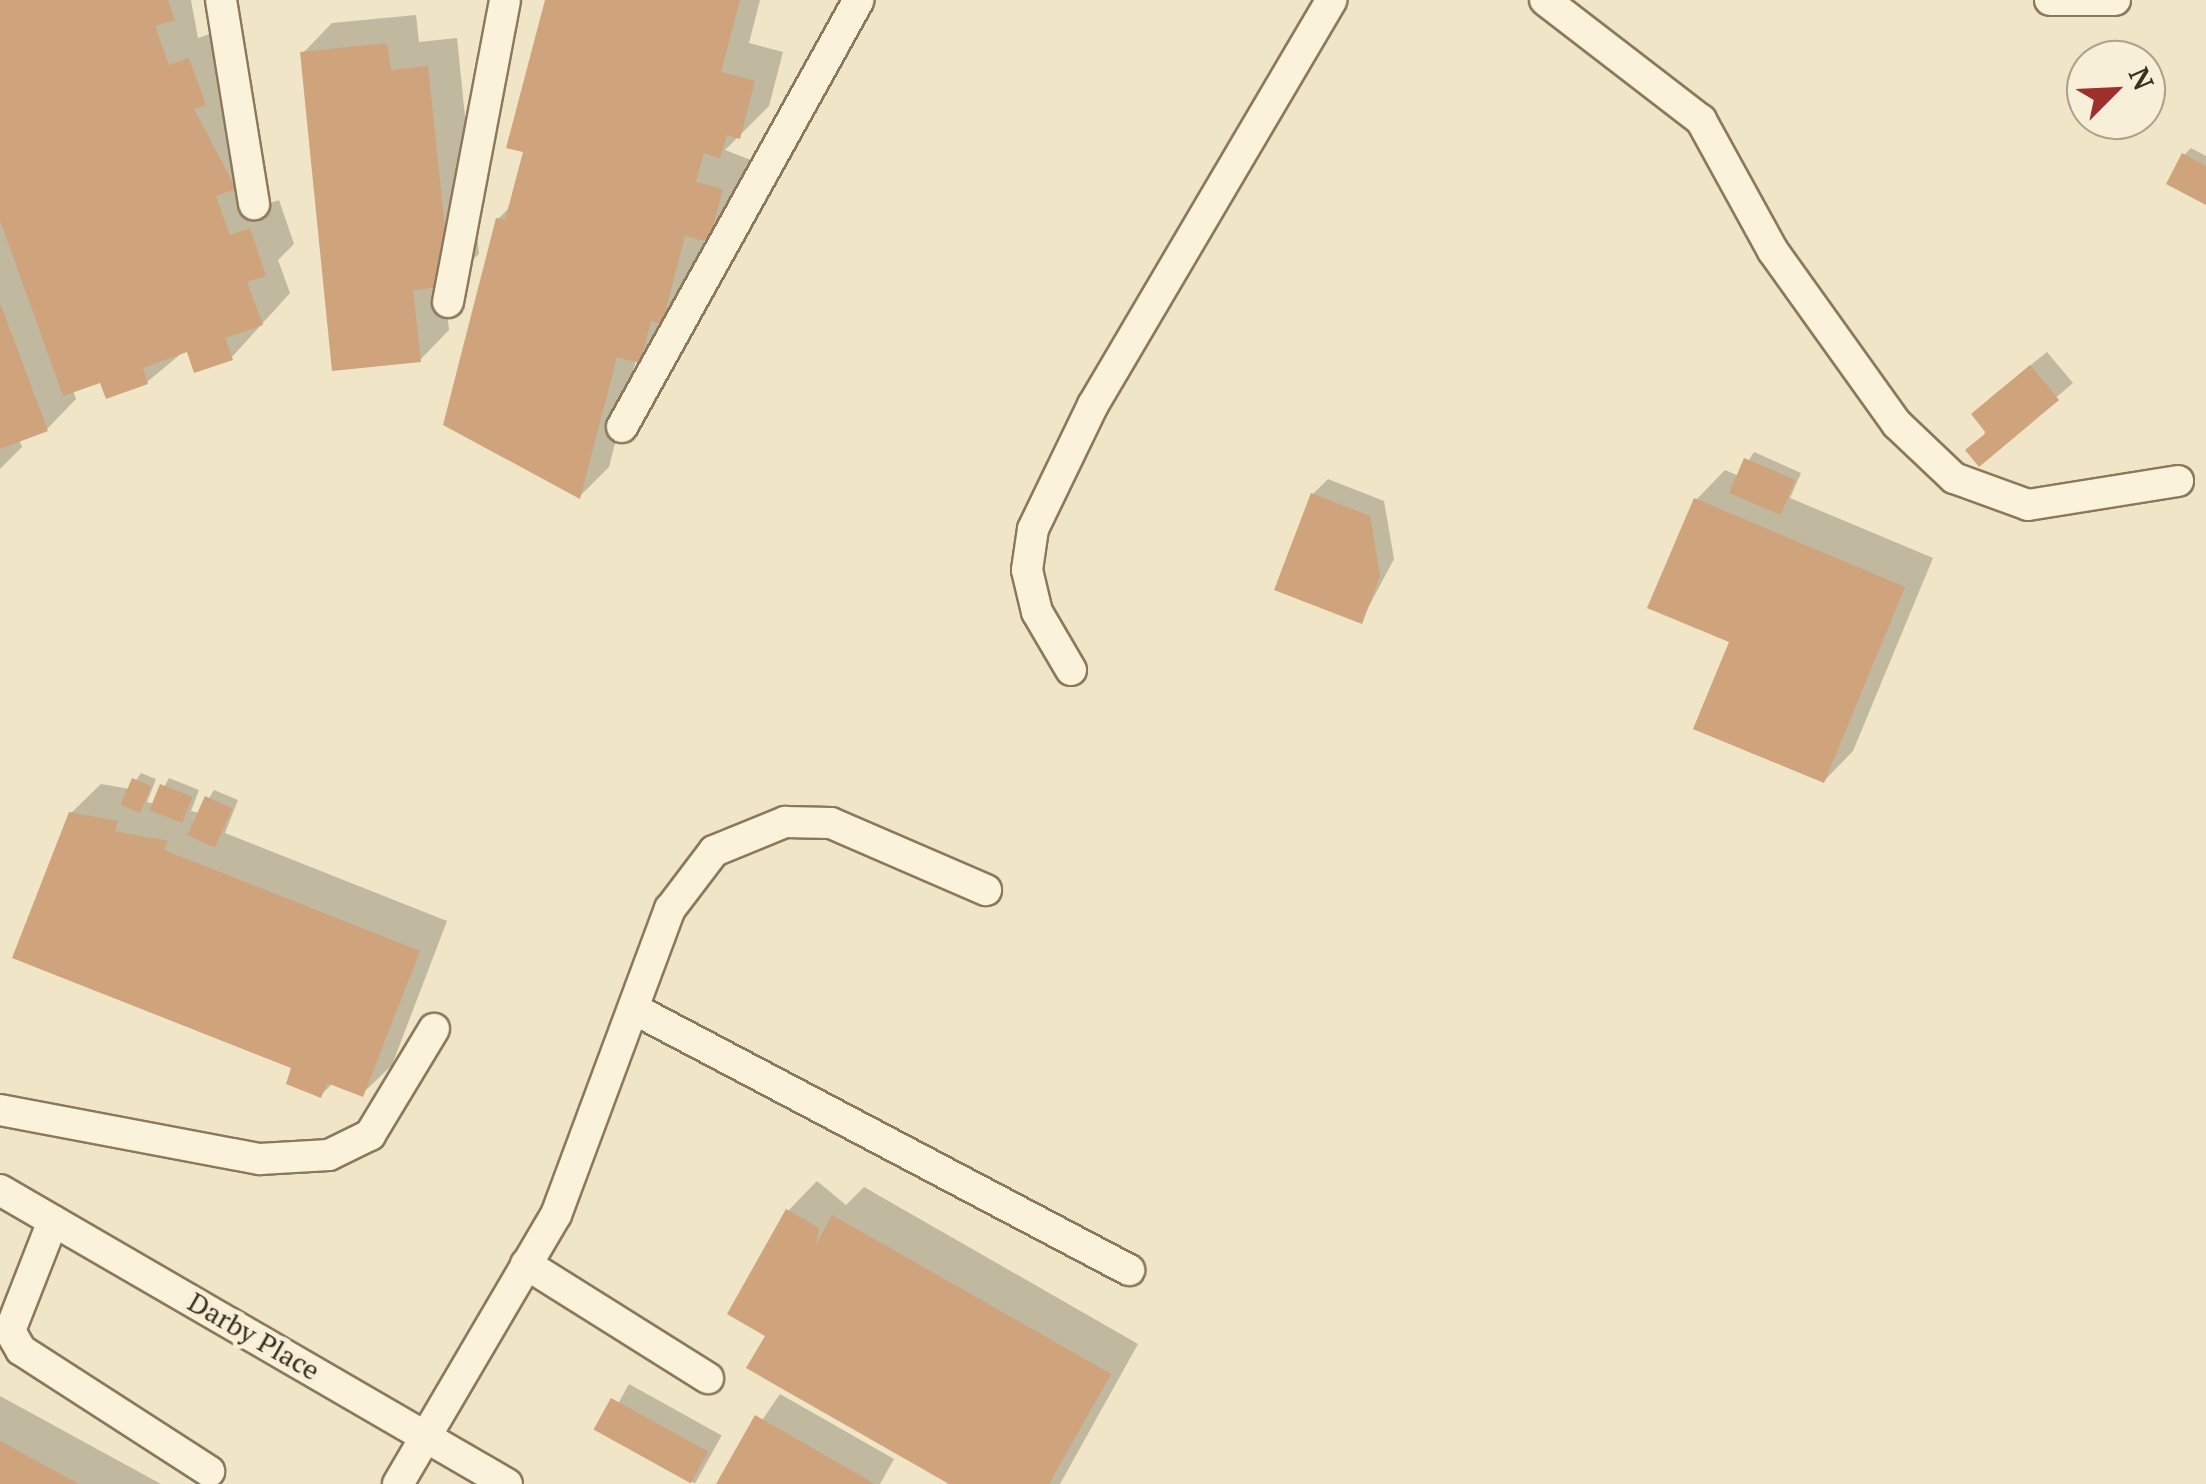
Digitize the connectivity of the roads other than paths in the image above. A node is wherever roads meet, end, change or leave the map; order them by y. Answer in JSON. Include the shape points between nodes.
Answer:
{"nodes":[{"id":1,"x":221,"y":0,"type":"edge"},
{"id":2,"x":505,"y":0,"type":"edge"},
{"id":3,"x":859,"y":0,"type":"edge"},
{"id":4,"x":1332,"y":0,"type":"edge"},
{"id":5,"x":1545,"y":0,"type":"edge"},
{"id":6,"x":2050,"y":0,"type":"edge"},
{"id":7,"x":2115,"y":0,"type":"edge"},
{"id":8,"x":254,"y":204,"type":"dead end"},
{"id":9,"x":448,"y":302,"type":"dead end"},
{"id":10,"x":622,"y":427,"type":"dead end"},
{"id":11,"x":2178,"y":481,"type":"dead end"},
{"id":12,"x":1070,"y":670,"type":"dead end"},
{"id":13,"x":986,"y":890,"type":"dead end"},
{"id":14,"x":634,"y":1009,"type":"junction"},
{"id":15,"x":434,"y":1029,"type":"dead end"},
{"id":16,"x":0,"y":1110,"type":"edge"},
{"id":17,"x":0,"y":1190,"type":"edge"},
{"id":18,"x":52,"y":1221,"type":"junction"},
{"id":19,"x":526,"y":1264,"type":"junction"},
{"id":20,"x":1128,"y":1270,"type":"dead end"},
{"id":21,"x":708,"y":1378,"type":"dead end"},
{"id":22,"x":429,"y":1436,"type":"junction"},
{"id":23,"x":209,"y":1471,"type":"dead end"},
{"id":24,"x":398,"y":1484,"type":"edge"},
{"id":25,"x":507,"y":1484,"type":"edge"}],
"edges":[{"from":1,"to":8,"type":"lane"},
{"from":2,"to":9,"type":"lane"},
{"from":3,"to":10,"type":"lane"},
{"from":4,"to":12,"type":"lane","via":[[1093,406],[1033,530],[1027,570],[1037,612]]},
{"from":5,"to":11,"type":"lane","via":[[1700,120],[1774,251],[1897,424],[1954,478],[2028,504]]},
{"from":6,"to":7,"type":"lane"},
{"from":13,"to":14,"type":"lane","via":[[831,823],[745,833],[684,884]]},
{"from":14,"to":19,"type":"lane","via":[[585,1152]]},
{"from":14,"to":20,"type":"lane"},
{"from":15,"to":16,"type":"lane","via":[[370,1135],[330,1155],[260,1160]]},
{"from":17,"to":18,"type":"lane","name":"Darby Place"},
{"from":18,"to":22,"type":"lane","name":"Darby Place"},
{"from":18,"to":23,"type":"lane","via":[[10,1331],[21,1350]]},
{"from":19,"to":21,"type":"lane"},
{"from":19,"to":22,"type":"lane"},
{"from":22,"to":24,"type":"lane"},
{"from":22,"to":25,"type":"lane","name":"Darby Place"}]}
